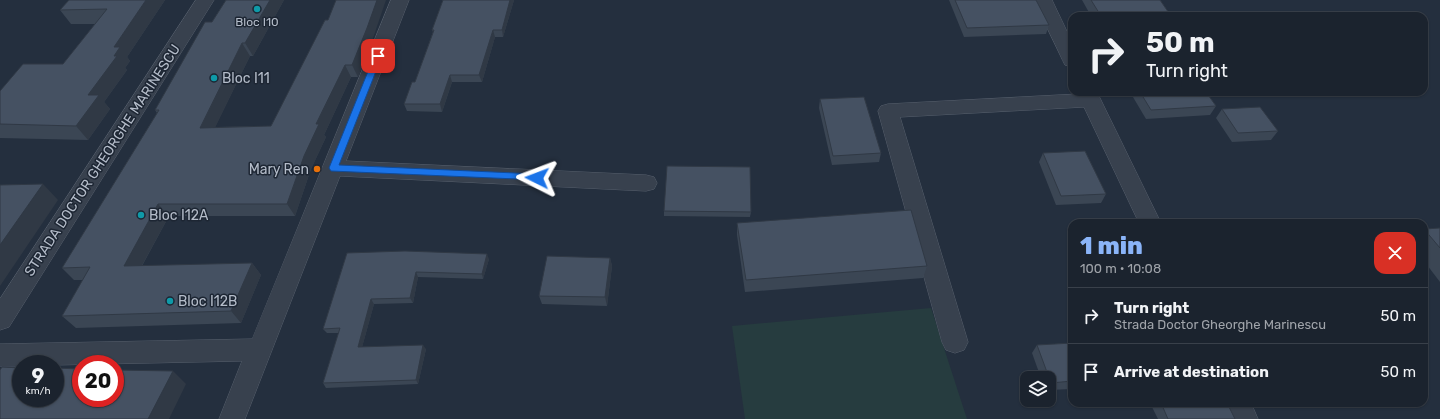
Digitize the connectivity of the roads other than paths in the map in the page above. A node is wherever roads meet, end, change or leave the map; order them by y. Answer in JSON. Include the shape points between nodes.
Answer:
{"nodes":[{"id":1,"x":205,"y":0,"type":"edge"},
{"id":2,"x":400,"y":0,"type":"edge"},
{"id":3,"x":1043,"y":0,"type":"edge"},
{"id":4,"x":1068,"y":53,"type":"edge"},
{"id":5,"x":1089,"y":96,"type":"edge"},
{"id":6,"x":334,"y":168,"type":"junction"},
{"id":7,"x":646,"y":183,"type":"dead end"},
{"id":8,"x":1148,"y":219,"type":"edge"},
{"id":9,"x":0,"y":320,"type":"edge"},
{"id":10,"x":955,"y":342,"type":"dead end"},
{"id":11,"x":259,"y":350,"type":"junction"},
{"id":12,"x":0,"y":355,"type":"edge"},
{"id":13,"x":1239,"y":407,"type":"edge"},
{"id":14,"x":232,"y":419,"type":"edge"},
{"id":15,"x":1245,"y":419,"type":"edge"}],
"edges":[{"from":1,"to":9,"type":"street","name":"STRADA DOCTOR GHEORGHE MARINESCU"},
{"from":2,"to":6,"type":"street"},
{"from":3,"to":4,"type":"street"},
{"from":5,"to":8,"type":"street"},
{"from":5,"to":10,"type":"street","via":[[888,111]]},
{"from":6,"to":7,"type":"street"},
{"from":6,"to":11,"type":"street"},
{"from":11,"to":12,"type":"street"},
{"from":11,"to":14,"type":"street"},
{"from":13,"to":15,"type":"street"}]}
